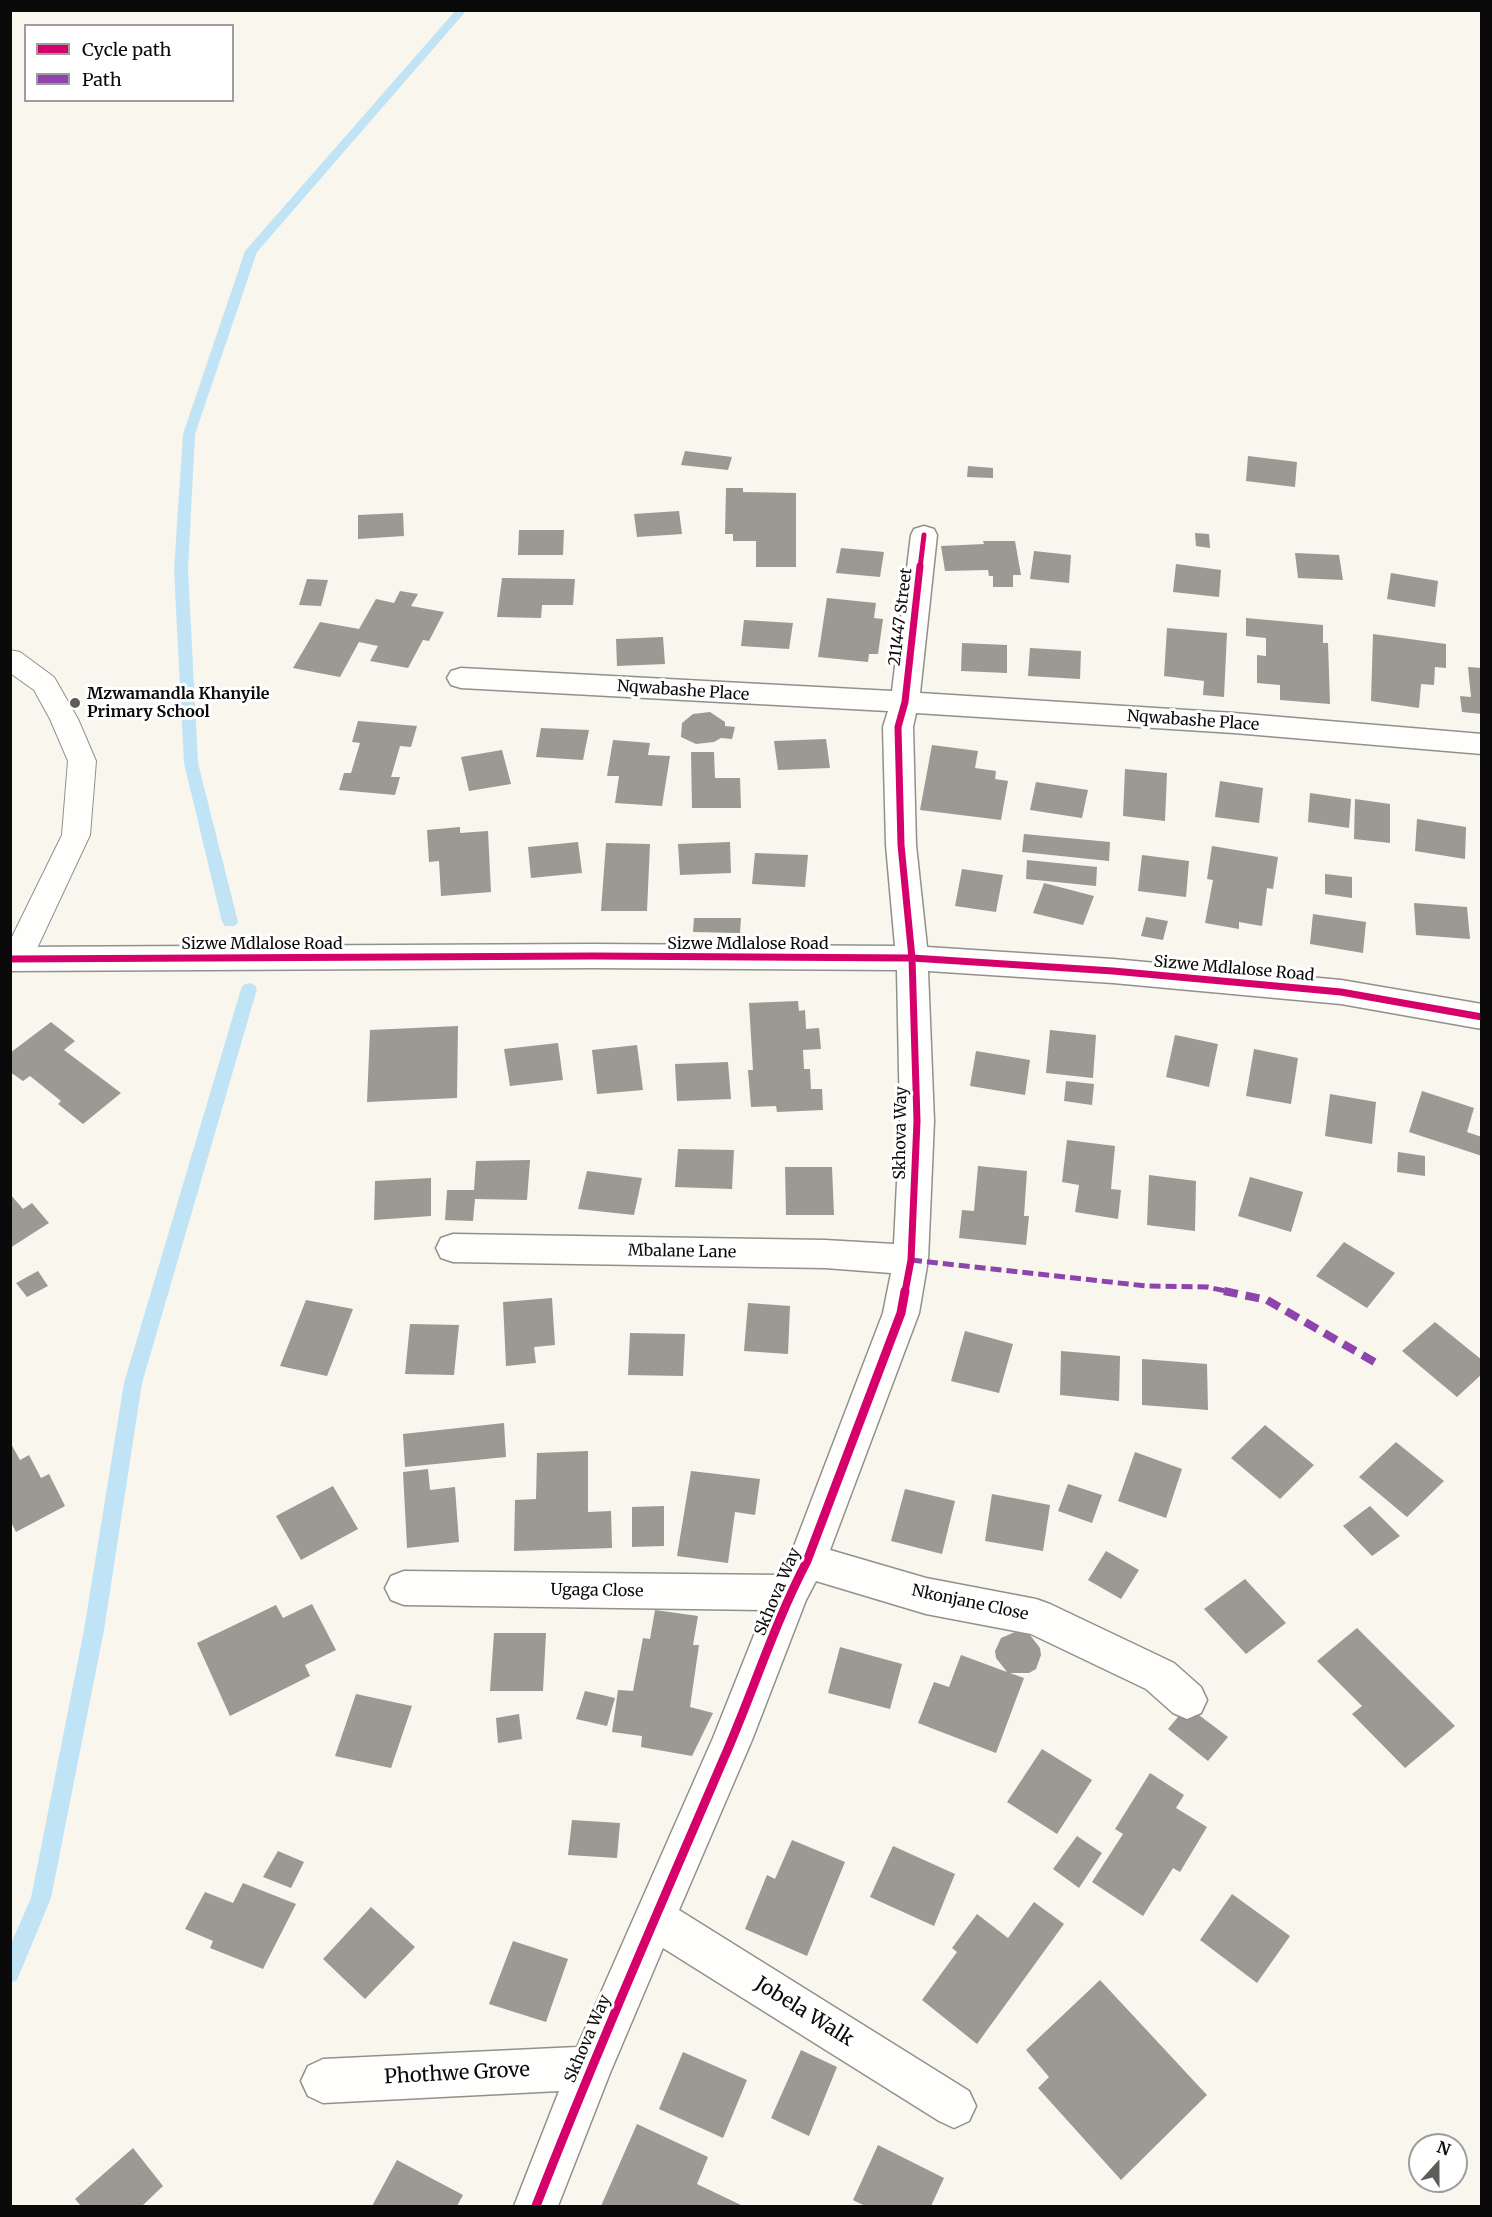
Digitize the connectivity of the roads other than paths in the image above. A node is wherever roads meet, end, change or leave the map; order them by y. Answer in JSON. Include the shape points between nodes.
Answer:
{"nodes":[{"id":1,"x":924,"y":535,"type":"dead end"},
{"id":2,"x":10,"y":660,"type":"edge"},
{"id":3,"x":461,"y":678,"type":"dead end"},
{"id":4,"x":905,"y":702,"type":"junction"},
{"id":5,"x":1482,"y":744,"type":"edge"},
{"id":6,"x":912,"y":958,"type":"junction"},
{"id":7,"x":14,"y":959,"type":"edge"},
{"id":8,"x":1482,"y":1017,"type":"edge"},
{"id":9,"x":453,"y":1248,"type":"dead end"},
{"id":10,"x":911,"y":1260,"type":"junction"},
{"id":11,"x":798,"y":1577,"type":"junction"},
{"id":12,"x":404,"y":1588,"type":"dead end"},
{"id":13,"x":1187,"y":1700,"type":"dead end"},
{"id":14,"x":655,"y":1919,"type":"junction"},
{"id":15,"x":590,"y":2068,"type":"junction"},
{"id":16,"x":323,"y":2080,"type":"dead end"},
{"id":17,"x":954,"y":2106,"type":"dead end"},
{"id":18,"x":536,"y":2206,"type":"edge"}],
"edges":[{"from":1,"to":4,"type":"street","name":"211447 Street"},
{"from":2,"to":7,"type":"lane","via":[[44,684],[82,761],[76,834]]},
{"from":3,"to":4,"type":"street","name":"Nqwabashe Place"},
{"from":4,"to":5,"type":"street","name":"Nqwabashe Place"},
{"from":4,"to":6,"type":"street","via":[[898,727],[901,845]]},
{"from":6,"to":7,"type":"street","name":"Sizwe Mdlalose Road"},
{"from":6,"to":8,"type":"street","name":"Sizwe Mdlalose Road","via":[[1113,970],[1341,992]]},
{"from":6,"to":10,"type":"street","name":"Skhova Way","via":[[917,1121]]},
{"from":9,"to":10,"type":"street","name":"Mbalane Lane","via":[[825,1254]]},
{"from":10,"to":11,"type":"street","name":"Skhova Way","via":[[901,1313]]},
{"from":11,"to":12,"type":"street","name":"Ugaga Close"},
{"from":11,"to":13,"type":"street","name":"Nkonjane Close","via":[[1036,1617],[1160,1676]]},
{"from":11,"to":14,"type":"street","name":"Skhova Way"},
{"from":14,"to":15,"type":"street","name":"Skhova Way"},
{"from":14,"to":17,"type":"street","name":"Jobela Walk"},
{"from":15,"to":16,"type":"street","name":"Phothwe Grove"},
{"from":15,"to":18,"type":"street","name":"Skhova Way"}]}
